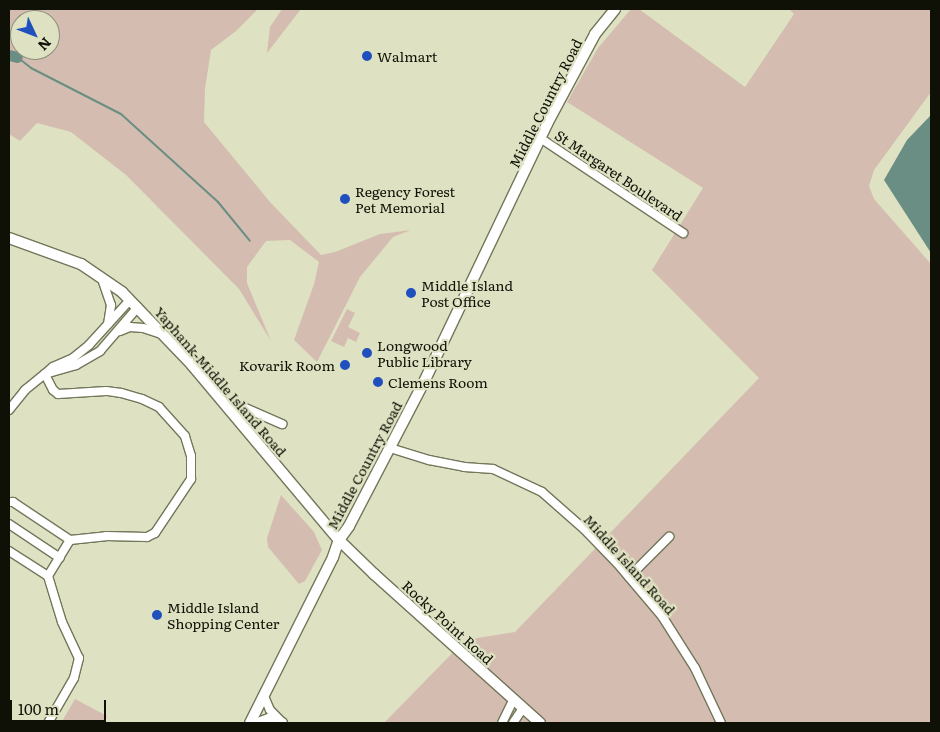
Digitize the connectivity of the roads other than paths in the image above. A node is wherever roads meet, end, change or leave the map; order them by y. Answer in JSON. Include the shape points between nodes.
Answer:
{"nodes":[{"id":1,"x":615,"y":9,"type":"edge"},
{"id":2,"x":540,"y":138,"type":"junction"},
{"id":3,"x":683,"y":233,"type":"dead end"},
{"id":4,"x":9,"y":238,"type":"edge"},
{"id":5,"x":100,"y":276,"type":"junction"},
{"id":6,"x":130,"y":300,"type":"junction"},
{"id":7,"x":138,"y":307,"type":"junction"},
{"id":8,"x":108,"y":324,"type":"junction"},
{"id":9,"x":118,"y":331,"type":"junction"},
{"id":10,"x":166,"y":335,"type":"junction"},
{"id":11,"x":45,"y":374,"type":"junction"},
{"id":12,"x":228,"y":406,"type":"junction"},
{"id":13,"x":9,"y":410,"type":"edge"},
{"id":14,"x":282,"y":424,"type":"dead end"},
{"id":15,"x":390,"y":448,"type":"junction"},
{"id":16,"x":9,"y":502,"type":"edge"},
{"id":17,"x":9,"y":524,"type":"edge"},
{"id":18,"x":669,"y":537,"type":"dead end"},
{"id":19,"x":70,"y":540,"type":"junction"},
{"id":20,"x":340,"y":540,"type":"junction"},
{"id":21,"x":9,"y":550,"type":"edge"},
{"id":22,"x":60,"y":558,"type":"junction"},
{"id":23,"x":48,"y":576,"type":"junction"},
{"id":24,"x":629,"y":577,"type":"junction"},
{"id":25,"x":264,"y":696,"type":"junction"},
{"id":26,"x":513,"y":700,"type":"junction"},
{"id":27,"x":523,"y":708,"type":"junction"},
{"id":28,"x":48,"y":723,"type":"edge"},
{"id":29,"x":250,"y":723,"type":"edge"},
{"id":30,"x":255,"y":723,"type":"edge"},
{"id":31,"x":283,"y":723,"type":"edge"},
{"id":32,"x":502,"y":723,"type":"edge"},
{"id":33,"x":513,"y":723,"type":"edge"},
{"id":34,"x":540,"y":723,"type":"edge"},
{"id":35,"x":721,"y":723,"type":"edge"}],
"edges":[{"from":1,"to":2,"type":"main road","name":"Middle Country Road","via":[[595,34]]},
{"from":2,"to":3,"type":"street","name":"St Margaret Boulevard"},
{"from":2,"to":15,"type":"main road","name":"Middle Country Road"},
{"from":4,"to":5,"type":"main road","name":"Yaphank-Middle Island Road","via":[[60,255]]},
{"from":5,"to":6,"type":"main road","name":"Yaphank-Middle Island Road"},
{"from":5,"to":8,"type":"street","via":[[111,305]]},
{"from":6,"to":7,"type":"main road","name":"Yaphank-Middle Island Road"},
{"from":6,"to":8,"type":"street"},
{"from":7,"to":9,"type":"street"},
{"from":7,"to":10,"type":"main road","name":"Yaphank-Middle Island Road"},
{"from":8,"to":11,"type":"street","via":[[73,358],[53,366]]},
{"from":9,"to":10,"type":"street","via":[[130,327],[143,328]]},
{"from":9,"to":11,"type":"street","via":[[100,351],[86,360]]},
{"from":10,"to":12,"type":"main road","name":"Yaphank-Middle Island Road"},
{"from":11,"to":13,"type":"street","via":[[25,390]]},
{"from":11,"to":19,"type":"street","via":[[58,394],[121,393],[159,407],[185,436],[191,456],[191,479],[153,535]]},
{"from":12,"to":14,"type":"street","via":[[243,407]]},
{"from":12,"to":20,"type":"main road","name":"Yaphank-Middle Island Road"},
{"from":15,"to":20,"type":"main road","name":"Middle Country Road"},
{"from":15,"to":24,"type":"street","name":"Middle Island Road","via":[[429,460],[493,469],[524,482],[542,492],[573,519]]},
{"from":16,"to":19,"type":"street"},
{"from":17,"to":22,"type":"street"},
{"from":18,"to":24,"type":"street"},
{"from":19,"to":22,"type":"street"},
{"from":20,"to":25,"type":"main road","name":"Middle Country Road"},
{"from":20,"to":26,"type":"main road","name":"Rocky Point Road"},
{"from":21,"to":23,"type":"street"},
{"from":22,"to":23,"type":"street"},
{"from":23,"to":28,"type":"street","via":[[62,622],[77,651],[79,665]]},
{"from":24,"to":35,"type":"street","name":"Middle Island Road","via":[[676,635]]},
{"from":25,"to":29,"type":"main road","name":"Middle Country Road"},
{"from":25,"to":31,"type":"street","via":[[270,710]]},
{"from":26,"to":27,"type":"main road","name":"Rocky Point Road"},
{"from":26,"to":32,"type":"street"},
{"from":27,"to":33,"type":"street"},
{"from":27,"to":34,"type":"main road","name":"Rocky Point Road"},
{"from":30,"to":31,"type":"street","via":[[269,718]]}]}
